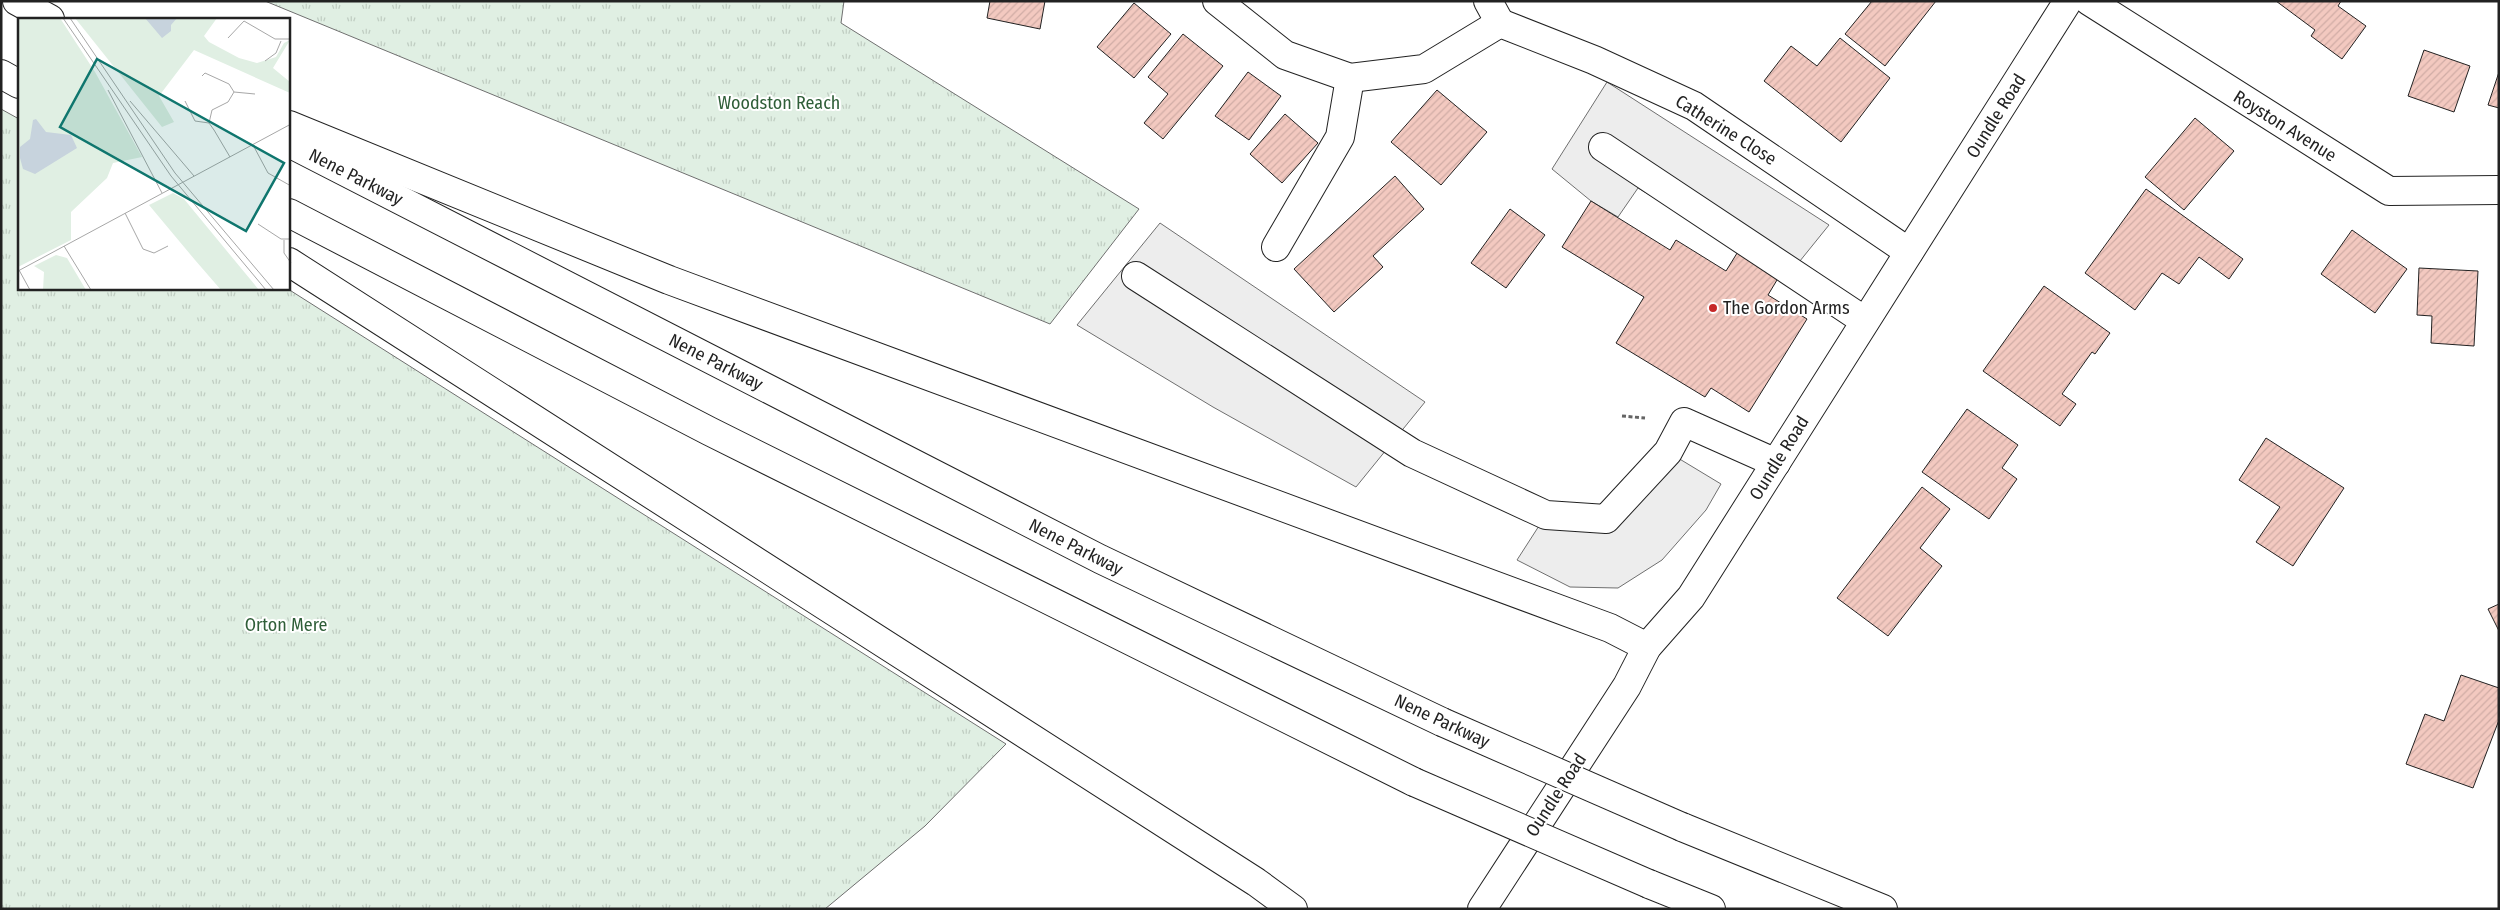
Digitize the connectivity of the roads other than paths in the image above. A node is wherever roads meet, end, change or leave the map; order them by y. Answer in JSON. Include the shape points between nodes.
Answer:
{"nodes":[{"id":1,"x":17,"y":1,"type":"edge"},
{"id":2,"x":1217,"y":1,"type":"edge"},
{"id":3,"x":2068,"y":1,"type":"edge"},
{"id":4,"x":2088,"y":1,"type":"edge"},
{"id":5,"x":1494,"y":12,"type":"edge"},
{"id":6,"x":48,"y":18,"type":"edge"},
{"id":7,"x":1,"y":74,"type":"edge"},
{"id":8,"x":1350,"y":78,"type":"junction"},
{"id":9,"x":18,"y":83,"type":"edge"},
{"id":10,"x":290,"y":125,"type":"edge"},
{"id":11,"x":290,"y":143,"type":"edge"},
{"id":12,"x":1603,"y":147,"type":"dead end"},
{"id":13,"x":2499,"y":190,"type":"edge"},
{"id":14,"x":290,"y":214,"type":"edge"},
{"id":15,"x":1276,"y":247,"type":"dead end"},
{"id":16,"x":1909,"y":252,"type":"junction"},
{"id":17,"x":290,"y":263,"type":"edge"},
{"id":18,"x":1136,"y":276,"type":"dead end"},
{"id":19,"x":1865,"y":320,"type":"junction"},
{"id":20,"x":1776,"y":463,"type":"junction"},
{"id":21,"x":1647,"y":647,"type":"junction"},
{"id":22,"x":1293,"y":909,"type":"edge"},
{"id":23,"x":1482,"y":909,"type":"edge"},
{"id":24,"x":1711,"y":909,"type":"edge"},
{"id":25,"x":1884,"y":909,"type":"edge"}],
"edges":[{"from":1,"to":6,"type":"main road"},
{"from":2,"to":8,"type":"main road","name":"Catherine Close","via":[[1285,55]]},
{"from":3,"to":16,"type":"main road","name":"Oundle Road"},
{"from":4,"to":13,"type":"main road","name":"Royston Avenue","via":[[2389,191]]},
{"from":5,"to":8,"type":"main road","name":"Catherine Close","via":[[1424,69]]},
{"from":5,"to":16,"type":"main road","name":"Catherine Close","via":[[1694,106]]},
{"from":7,"to":9,"type":"main road"},
{"from":8,"to":15,"type":"main road","via":[[1340,137]]},
{"from":10,"to":21,"type":"main road","via":[[669,280],[1610,628]]},
{"from":11,"to":25,"type":"main road","name":"Nene Parkway","bridge":true,"via":[[1100,559],[1442,722],[1682,827]]},
{"from":12,"to":19,"type":"main road"},
{"from":14,"to":24,"type":"main road","bridge":true,"via":[[727,440],[1414,782]]},
{"from":16,"to":19,"type":"main road","name":"Oundle Road"},
{"from":17,"to":22,"type":"main road","via":[[1248,876]]},
{"from":18,"to":20,"type":"main road","via":[[1412,453],[1546,515],[1606,519],[1668,452],[1684,422]]},
{"from":19,"to":20,"type":"main road","name":"Oundle Road"},
{"from":20,"to":21,"type":"main road","name":"Oundle Road","via":[[1691,598]]},
{"from":21,"to":23,"type":"main road","name":"Oundle Road","via":[[1627,686]]}]}
